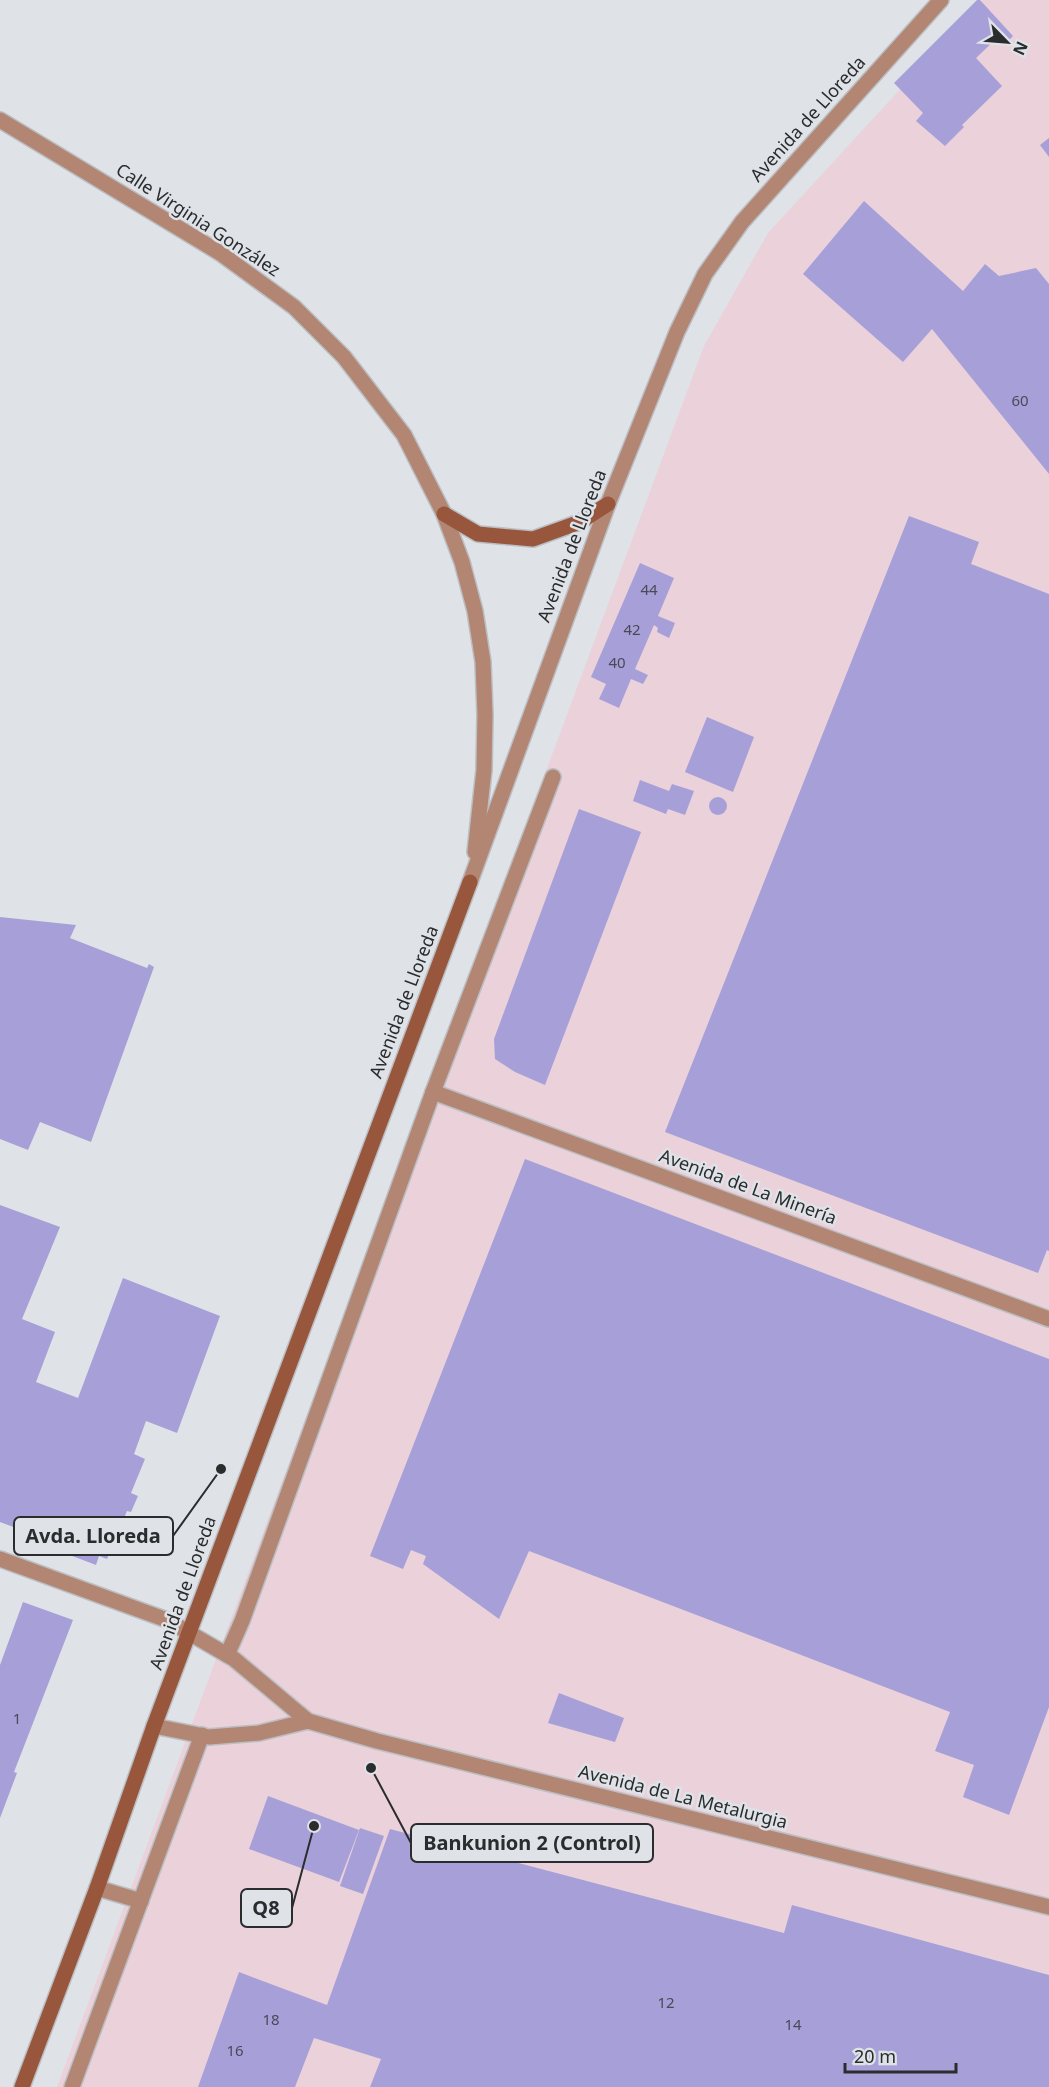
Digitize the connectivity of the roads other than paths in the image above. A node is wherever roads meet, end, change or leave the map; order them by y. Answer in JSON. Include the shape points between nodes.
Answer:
{"nodes":[{"id":1,"x":941,"y":0,"type":"edge"},
{"id":2,"x":0,"y":120,"type":"edge"},
{"id":3,"x":608,"y":504,"type":"junction"},
{"id":4,"x":444,"y":514,"type":"junction"},
{"id":5,"x":553,"y":777,"type":"dead end"},
{"id":6,"x":470,"y":882,"type":"junction"},
{"id":7,"x":433,"y":1092,"type":"junction"},
{"id":8,"x":1049,"y":1319,"type":"edge"},
{"id":9,"x":0,"y":1559,"type":"edge"},
{"id":10,"x":189,"y":1633,"type":"junction"},
{"id":11,"x":227,"y":1655,"type":"junction"},
{"id":12,"x":308,"y":1721,"type":"junction"},
{"id":13,"x":153,"y":1726,"type":"junction"},
{"id":14,"x":202,"y":1736,"type":"junction"},
{"id":15,"x":97,"y":1888,"type":"junction"},
{"id":16,"x":141,"y":1901,"type":"junction"},
{"id":17,"x":1049,"y":1907,"type":"edge"},
{"id":18,"x":22,"y":2087,"type":"edge"},
{"id":19,"x":72,"y":2087,"type":"edge"}],
"edges":[{"from":1,"to":3,"type":"street","name":"Avenida de Lloreda","via":[[742,222],[705,274],[677,332]]},
{"from":2,"to":4,"type":"street","name":"Calle Virginia González","via":[[219,253],[294,306],[344,357],[393,419]]},
{"from":3,"to":4,"type":"street","via":[[580,522],[533,539],[478,534]]},
{"from":3,"to":6,"type":"street","name":"Avenida de Lloreda"},
{"from":4,"to":6,"type":"street","name":"Calle Virginia González","via":[[475,611],[483,662],[484,770]]},
{"from":5,"to":7,"type":"street"},
{"from":6,"to":10,"type":"street","name":"Avenida de Lloreda"},
{"from":7,"to":8,"type":"street","name":"Avenida de La Minería"},
{"from":7,"to":11,"type":"street"},
{"from":9,"to":10,"type":"street","via":[[167,1620]]},
{"from":10,"to":11,"type":"street"},
{"from":10,"to":13,"type":"street","name":"Avenida de Lloreda"},
{"from":11,"to":12,"type":"street"},
{"from":12,"to":14,"type":"street","via":[[259,1733]]},
{"from":12,"to":17,"type":"street","name":"Avenida de La Metalurgia","via":[[377,1742]]},
{"from":13,"to":14,"type":"street"},
{"from":13,"to":15,"type":"street","name":"Avenida de Lloreda"},
{"from":14,"to":16,"type":"street"},
{"from":15,"to":16,"type":"street"},
{"from":15,"to":18,"type":"street","name":"Avenida de Lloreda"},
{"from":16,"to":19,"type":"street"}]}
